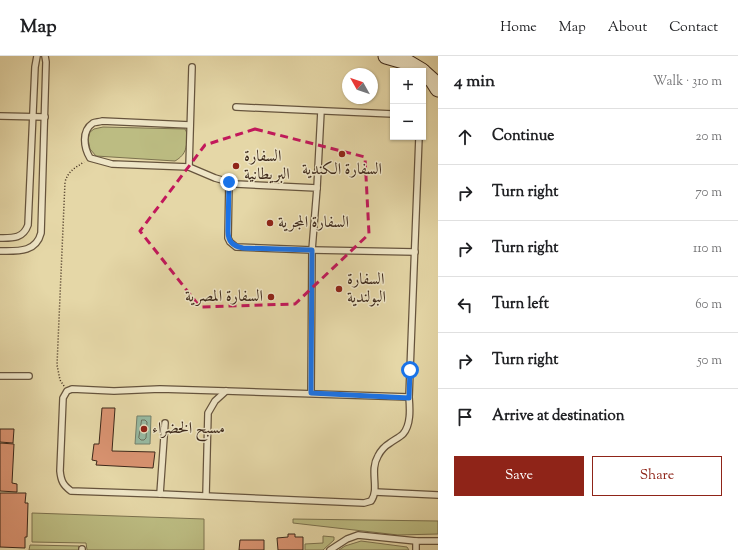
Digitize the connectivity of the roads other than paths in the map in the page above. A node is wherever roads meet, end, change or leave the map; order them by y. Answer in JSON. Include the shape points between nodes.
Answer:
{"nodes":[{"id":1,"x":37,"y":56,"type":"edge"},
{"id":2,"x":45,"y":56,"type":"edge"},
{"id":3,"x":386,"y":56,"type":"edge"},
{"id":4,"x":192,"y":67,"type":"dead end"},
{"id":5,"x":416,"y":68,"type":"edge"},
{"id":6,"x":426,"y":75,"type":"edge"},
{"id":7,"x":438,"y":89,"type":"edge"},
{"id":8,"x":236,"y":107,"type":"dead end"},
{"id":9,"x":321,"y":111,"type":"junction"},
{"id":10,"x":390,"y":114,"type":"edge"},
{"id":11,"x":0,"y":116,"type":"edge"},
{"id":12,"x":33,"y":117,"type":"junction"},
{"id":13,"x":45,"y":117,"type":"junction"},
{"id":14,"x":190,"y":125,"type":"junction"},
{"id":15,"x":419,"y":140,"type":"edge"},
{"id":16,"x":189,"y":167,"type":"junction"},
{"id":17,"x":229,"y":182,"type":"junction"},
{"id":18,"x":317,"y":188,"type":"junction"},
{"id":19,"x":0,"y":238,"type":"edge"},
{"id":20,"x":312,"y":250,"type":"junction"},
{"id":21,"x":0,"y":251,"type":"edge"},
{"id":22,"x":415,"y":252,"type":"junction"},
{"id":23,"x":0,"y":376,"type":"edge"},
{"id":24,"x":29,"y":376,"type":"dead end"},
{"id":25,"x":226,"y":390,"type":"junction"},
{"id":26,"x":311,"y":393,"type":"junction"},
{"id":27,"x":409,"y":398,"type":"junction"},
{"id":28,"x":165,"y":423,"type":"dead end"},
{"id":29,"x":375,"y":492,"type":"junction"},
{"id":30,"x":160,"y":494,"type":"junction"},
{"id":31,"x":206,"y":495,"type":"junction"},
{"id":32,"x":438,"y":495,"type":"edge"},
{"id":33,"x":416,"y":541,"type":"junction"},
{"id":34,"x":438,"y":541,"type":"edge"},
{"id":35,"x":330,"y":550,"type":"edge"},
{"id":36,"x":416,"y":550,"type":"edge"}],
"edges":[{"from":1,"to":12,"type":"lane"},
{"from":2,"to":13,"type":"lane"},
{"from":3,"to":5,"type":"main road","via":[[407,62]]},
{"from":4,"to":14,"type":"lane"},
{"from":6,"to":7,"type":"main road"},
{"from":8,"to":9,"type":"lane"},
{"from":9,"to":10,"type":"lane"},
{"from":9,"to":18,"type":"lane"},
{"from":11,"to":12,"type":"lane"},
{"from":12,"to":13,"type":"lane"},
{"from":12,"to":19,"type":"lane","via":[[28,225],[24,233],[16,238]]},
{"from":13,"to":21,"type":"lane","via":[[40,237],[28,249]]},
{"from":14,"to":16,"type":"lane"},
{"from":14,"to":16,"type":"lane","via":[[102,121],[93,123],[89,128],[84,144],[90,158],[112,164]]},
{"from":15,"to":22,"type":"lane"},
{"from":16,"to":17,"type":"lane"},
{"from":17,"to":18,"type":"lane"},
{"from":17,"to":20,"type":"lane","via":[[228,238],[236,247]]},
{"from":18,"to":20,"type":"lane"},
{"from":20,"to":22,"type":"lane"},
{"from":20,"to":26,"type":"lane"},
{"from":22,"to":27,"type":"lane"},
{"from":23,"to":24,"type":"lane"},
{"from":25,"to":26,"type":"lane"},
{"from":25,"to":30,"type":"lane","via":[[66,391],[63,398],[60,471],[64,486],[71,490]]},
{"from":25,"to":31,"type":"lane","via":[[208,413]]},
{"from":26,"to":27,"type":"lane"},
{"from":27,"to":29,"type":"lane","via":[[410,410],[406,429],[381,450],[374,463]]},
{"from":28,"to":30,"type":"lane"},
{"from":29,"to":31,"type":"lane","via":[[371,501],[364,502]]},
{"from":29,"to":32,"type":"lane"},
{"from":30,"to":31,"type":"lane"},
{"from":33,"to":34,"type":"lane"},
{"from":33,"to":35,"type":"lane","via":[[358,535]]},
{"from":33,"to":36,"type":"lane"}]}
